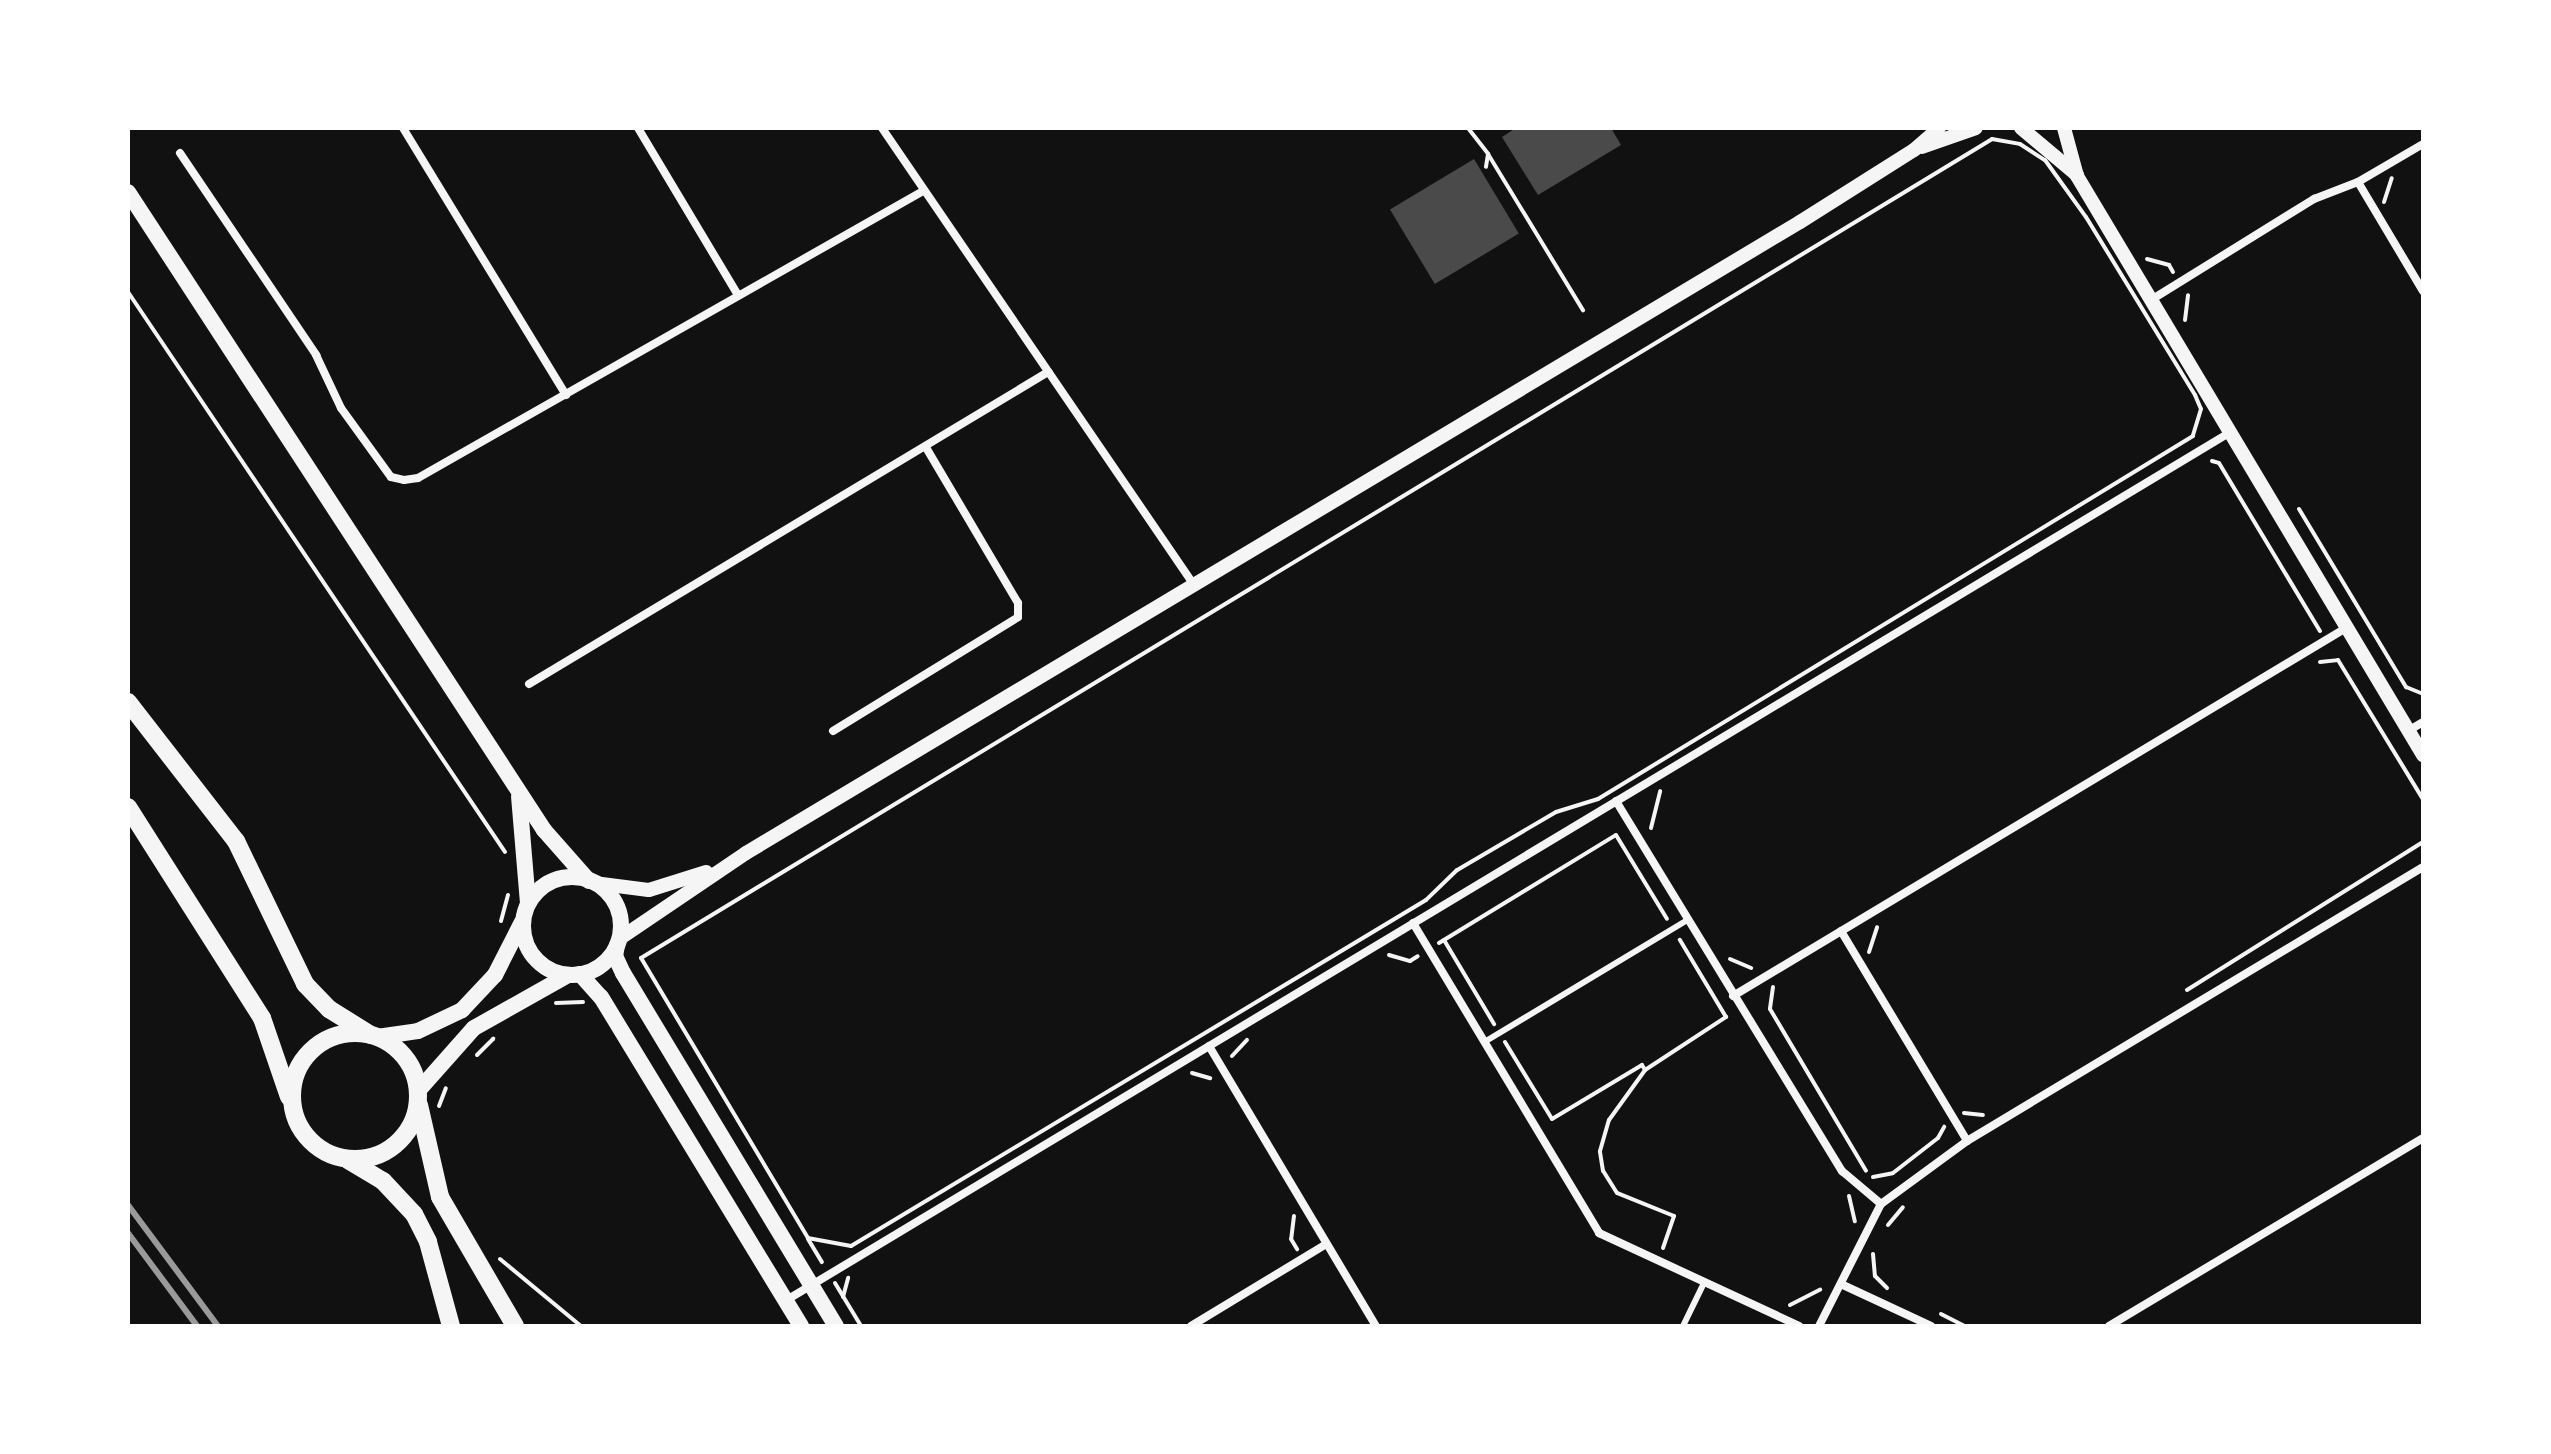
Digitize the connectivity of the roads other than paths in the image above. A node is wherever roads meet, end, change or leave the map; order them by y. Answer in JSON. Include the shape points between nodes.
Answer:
{"nodes":[{"id":1,"x":403,"y":128,"type":"edge"},
{"id":2,"x":638,"y":128,"type":"edge"},
{"id":3,"x":882,"y":128,"type":"edge"},
{"id":4,"x":1939,"y":128,"type":"edge"},
{"id":5,"x":1976,"y":128,"type":"edge"},
{"id":6,"x":2021,"y":128,"type":"edge"},
{"id":7,"x":2064,"y":128,"type":"edge"},
{"id":8,"x":2423,"y":144,"type":"edge"},
{"id":9,"x":1914,"y":150,"type":"junction"},
{"id":10,"x":180,"y":153,"type":"dead end"},
{"id":11,"x":2077,"y":176,"type":"junction"},
{"id":12,"x":2358,"y":182,"type":"junction"},
{"id":13,"x":923,"y":191,"type":"junction"},
{"id":14,"x":128,"y":192,"type":"edge"},
{"id":15,"x":2423,"y":291,"type":"edge"},
{"id":16,"x":738,"y":295,"type":"junction"},
{"id":17,"x":2151,"y":300,"type":"junction"},
{"id":18,"x":1048,"y":372,"type":"junction"},
{"id":19,"x":566,"y":395,"type":"junction"},
{"id":20,"x":2229,"y":433,"type":"junction"},
{"id":21,"x":925,"y":446,"type":"junction"},
{"id":22,"x":1194,"y":585,"type":"junction"},
{"id":23,"x":2346,"y":628,"type":"junction"},
{"id":24,"x":529,"y":684,"type":"dead end"},
{"id":25,"x":128,"y":702,"type":"edge"},
{"id":26,"x":2423,"y":722,"type":"edge"},
{"id":27,"x":833,"y":731,"type":"dead end"},
{"id":28,"x":2408,"y":731,"type":"junction"},
{"id":29,"x":2423,"y":755,"type":"edge"},
{"id":30,"x":514,"y":778,"type":"junction"},
{"id":31,"x":1616,"y":801,"type":"junction"},
{"id":32,"x":128,"y":807,"type":"edge"},
{"id":33,"x":746,"y":853,"type":"junction"},
{"id":34,"x":2423,"y":867,"type":"edge"},
{"id":35,"x":592,"y":882,"type":"junction"},
{"id":36,"x":526,"y":911,"type":"junction"},
{"id":37,"x":1686,"y":921,"type":"junction"},
{"id":38,"x":1413,"y":923,"type":"junction"},
{"id":39,"x":1841,"y":931,"type":"junction"},
{"id":40,"x":618,"y":942,"type":"junction"},
{"id":41,"x":574,"y":974,"type":"junction"},
{"id":42,"x":1733,"y":996,"type":"junction"},
{"id":43,"x":374,"y":1036,"type":"junction"},
{"id":44,"x":1486,"y":1041,"type":"junction"},
{"id":45,"x":1209,"y":1046,"type":"junction"},
{"id":46,"x":418,"y":1095,"type":"junction"},
{"id":47,"x":293,"y":1111,"type":"junction"},
{"id":48,"x":2423,"y":1138,"type":"edge"},
{"id":49,"x":1967,"y":1141,"type":"junction"},
{"id":50,"x":343,"y":1158,"type":"junction"},
{"id":51,"x":1881,"y":1204,"type":"junction"},
{"id":52,"x":1325,"y":1245,"type":"junction"},
{"id":53,"x":812,"y":1285,"type":"junction"},
{"id":54,"x":1703,"y":1285,"type":"junction"},
{"id":55,"x":1843,"y":1285,"type":"junction"},
{"id":56,"x":785,"y":1301,"type":"junction"},
{"id":57,"x":451,"y":1326,"type":"edge"},
{"id":58,"x":515,"y":1326,"type":"edge"},
{"id":59,"x":801,"y":1326,"type":"edge"},
{"id":60,"x":836,"y":1326,"type":"edge"},
{"id":61,"x":1191,"y":1326,"type":"edge"},
{"id":62,"x":1376,"y":1326,"type":"edge"},
{"id":63,"x":1683,"y":1326,"type":"edge"},
{"id":64,"x":1799,"y":1326,"type":"edge"},
{"id":65,"x":1819,"y":1326,"type":"edge"},
{"id":66,"x":1931,"y":1326,"type":"edge"},
{"id":67,"x":2109,"y":1326,"type":"edge"}],
"edges":[{"from":1,"to":19,"type":"street"},
{"from":2,"to":16,"type":"street"},
{"from":3,"to":13,"type":"street"},
{"from":4,"to":9,"type":"street"},
{"from":5,"to":9,"type":"street"},
{"from":6,"to":11,"type":"street"},
{"from":7,"to":11,"type":"street"},
{"from":8,"to":12,"type":"street"},
{"from":9,"to":22,"type":"street"},
{"from":10,"to":19,"type":"street","via":[[316,355],[341,408],[391,477],[418,478]]},
{"from":11,"to":17,"type":"street"},
{"from":12,"to":15,"type":"street"},
{"from":12,"to":17,"type":"street","via":[[2314,199]]},
{"from":13,"to":16,"type":"street"},
{"from":13,"to":18,"type":"street"},
{"from":14,"to":30,"type":"main road"},
{"from":16,"to":19,"type":"street"},
{"from":17,"to":20,"type":"street"},
{"from":18,"to":21,"type":"street"},
{"from":18,"to":22,"type":"street"},
{"from":20,"to":23,"type":"street"},
{"from":20,"to":31,"type":"street"},
{"from":21,"to":24,"type":"street"},
{"from":21,"to":27,"type":"street","via":[[1018,603],[1018,617]]},
{"from":22,"to":33,"type":"street"},
{"from":23,"to":28,"type":"street"},
{"from":23,"to":39,"type":"street"},
{"from":25,"to":43,"type":"main road","via":[[236,841],[305,984],[329,1009]]},
{"from":26,"to":28,"type":"street"},
{"from":28,"to":29,"type":"street"},
{"from":30,"to":35,"type":"main road","via":[[544,830]]},
{"from":30,"to":36,"type":"main road","via":[[526,835]]},
{"from":31,"to":37,"type":"street"},
{"from":31,"to":38,"type":"street"},
{"from":32,"to":47,"type":"main road","via":[[268,1030]]},
{"from":33,"to":35,"type":"street","via":[[660,889],[625,890]]},
{"from":33,"to":40,"type":"street"},
{"from":34,"to":49,"type":"street"},
{"from":35,"to":36,"type":"main road","via":[[551,882]]},
{"from":35,"to":40,"type":"main road","via":[[617,907]]},
{"from":36,"to":41,"type":"main road","via":[[525,938],[535,957]]},
{"from":36,"to":43,"type":"main road","via":[[488,985],[462,1010],[418,1031]]},
{"from":37,"to":42,"type":"street"},
{"from":37,"to":44,"type":"lane"},
{"from":38,"to":44,"type":"street"},
{"from":38,"to":45,"type":"street"},
{"from":39,"to":42,"type":"street"},
{"from":39,"to":49,"type":"street"},
{"from":40,"to":41,"type":"main road","via":[[604,962]]},
{"from":40,"to":53,"type":"main road","via":[[615,956],[623,973]]},
{"from":41,"to":46,"type":"main road","via":[[474,1028]]},
{"from":41,"to":56,"type":"main road","via":[[609,1010]]},
{"from":42,"to":51,"type":"street","via":[[1842,1171]]},
{"from":43,"to":46,"type":"main road","via":[[406,1058]]},
{"from":43,"to":47,"type":"main road","via":[[342,1034],[310,1051],[293,1082]]},
{"from":44,"to":54,"type":"street","via":[[1599,1233]]},
{"from":45,"to":52,"type":"street"},
{"from":45,"to":53,"type":"street"},
{"from":46,"to":50,"type":"main road","via":[[410,1126],[391,1148],[365,1158]]},
{"from":46,"to":58,"type":"main road","via":[[425,1148],[440,1197]]},
{"from":47,"to":50,"type":"main road","via":[[311,1142]]},
{"from":48,"to":67,"type":"street"},
{"from":49,"to":51,"type":"street"},
{"from":50,"to":57,"type":"main road","via":[[383,1181],[414,1214],[428,1242]]},
{"from":51,"to":55,"type":"street"},
{"from":52,"to":61,"type":"street"},
{"from":52,"to":62,"type":"street"},
{"from":53,"to":56,"type":"street"},
{"from":53,"to":60,"type":"main road"},
{"from":54,"to":63,"type":"lane"},
{"from":54,"to":64,"type":"street"},
{"from":55,"to":65,"type":"street"},
{"from":55,"to":66,"type":"street"},
{"from":56,"to":59,"type":"main road"}]}
